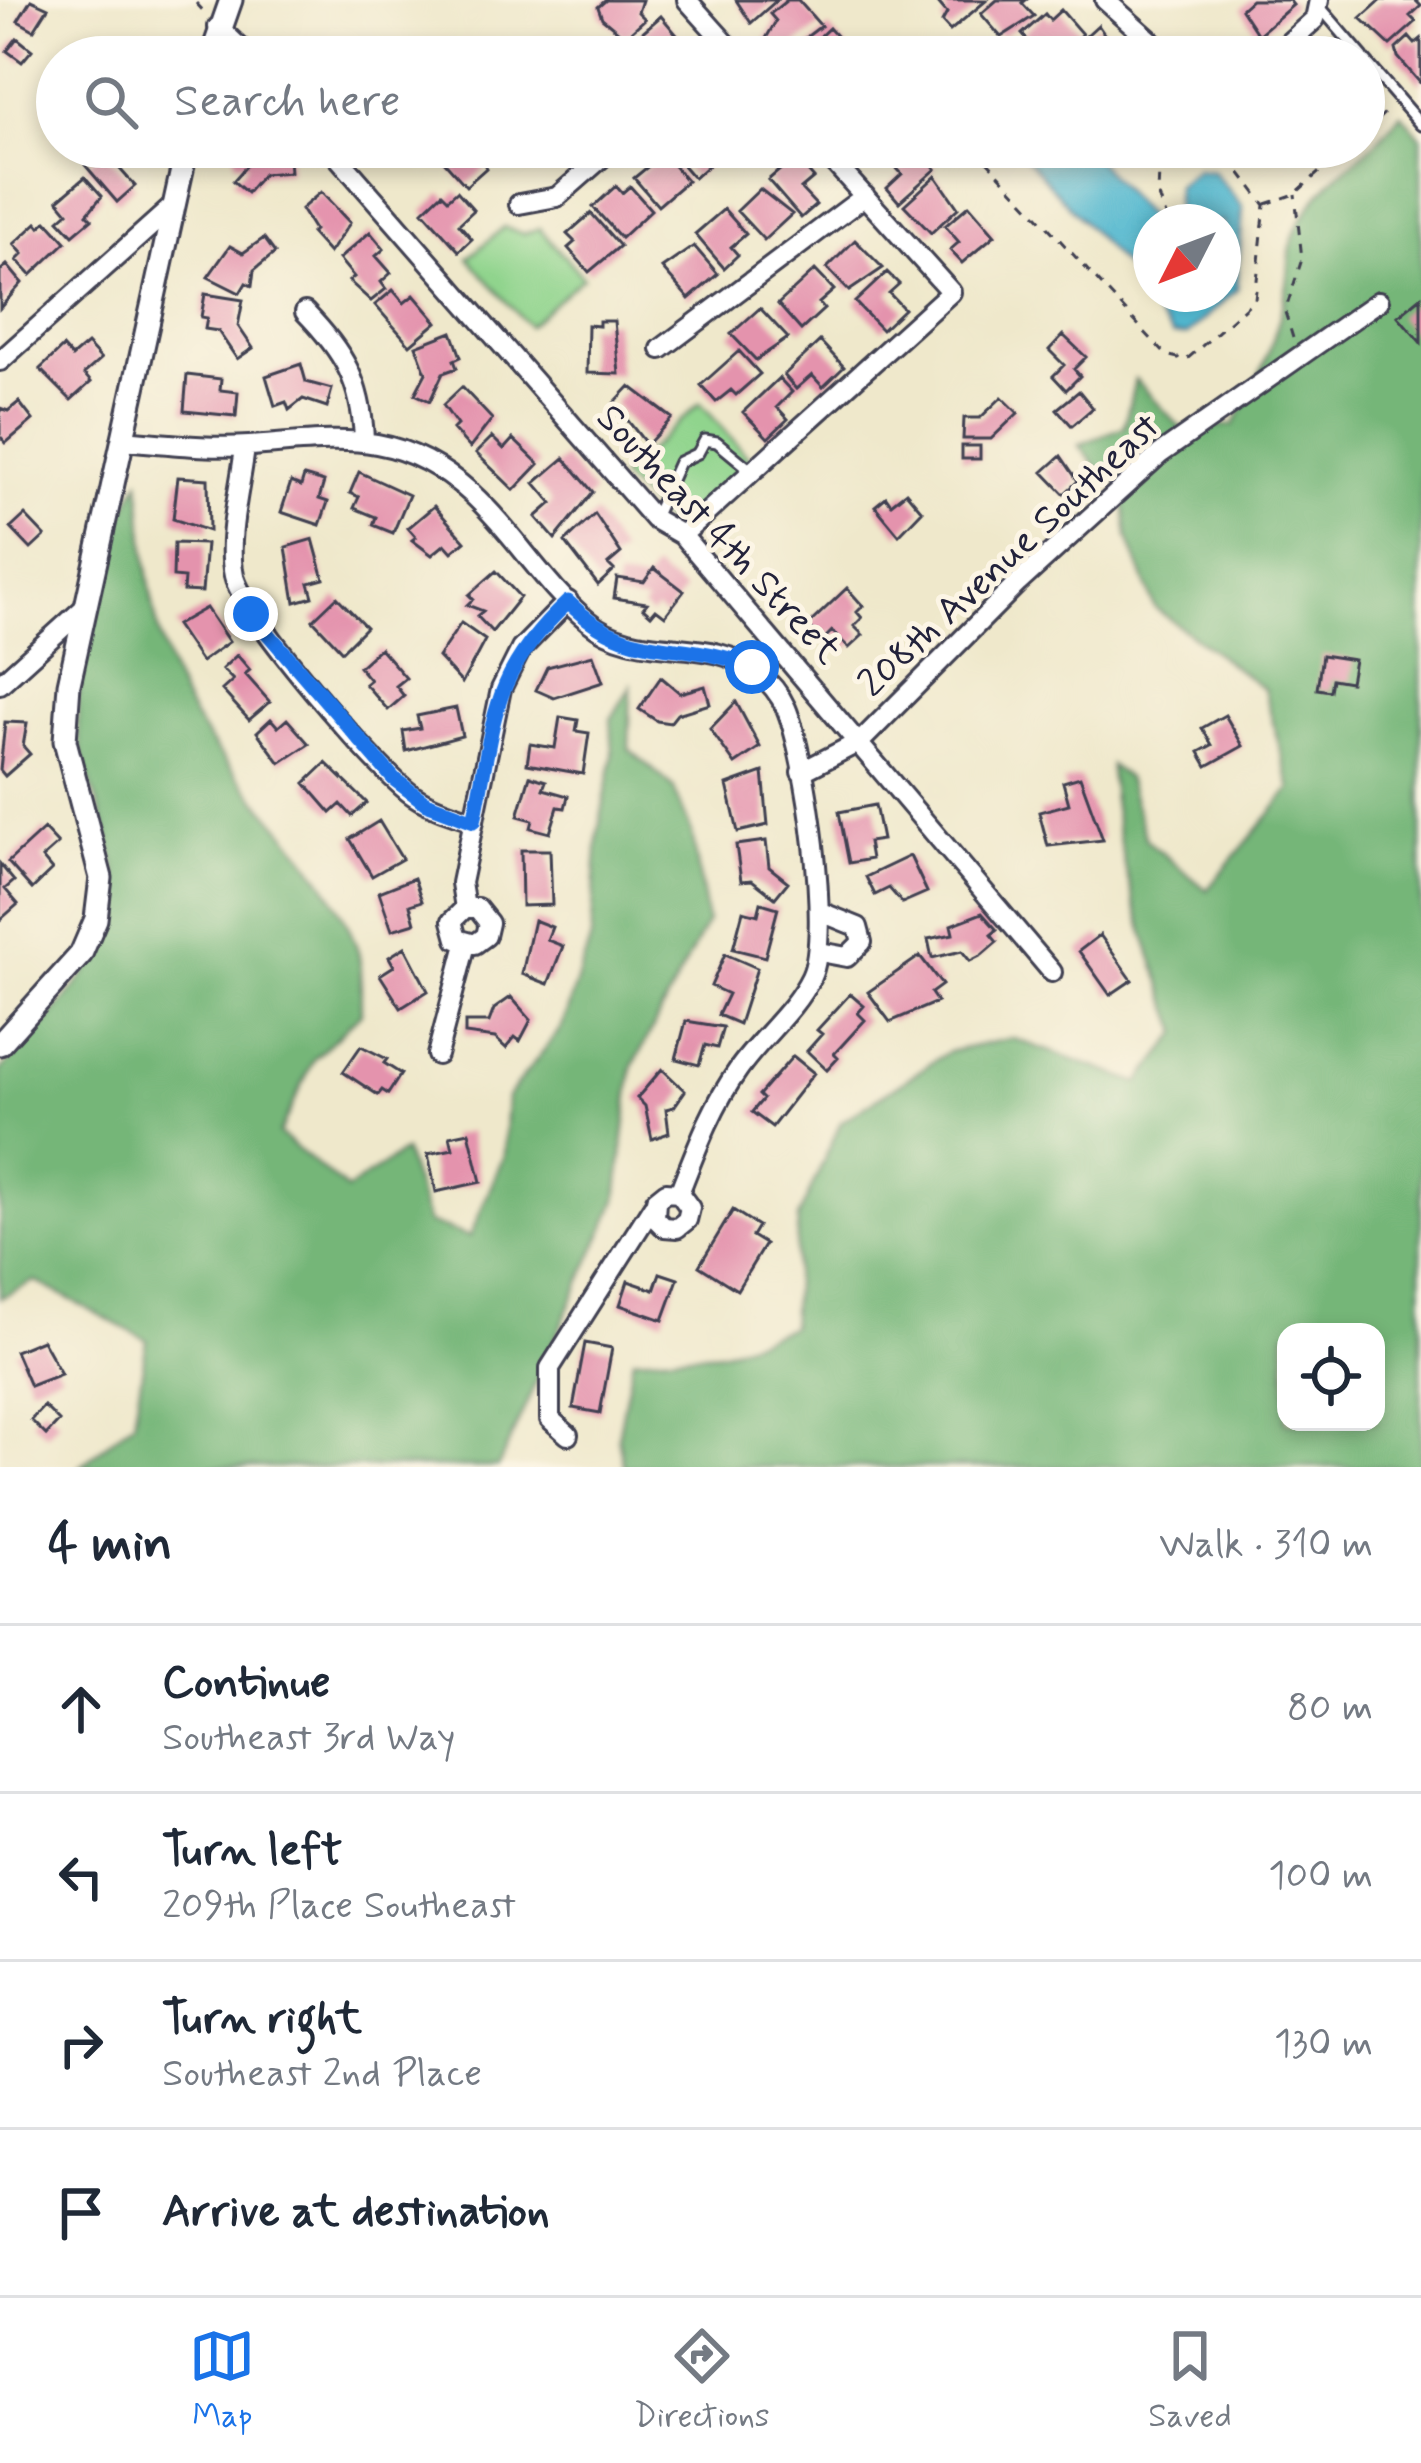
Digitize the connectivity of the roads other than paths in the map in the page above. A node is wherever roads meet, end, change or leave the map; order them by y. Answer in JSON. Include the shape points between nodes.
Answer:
{"nodes":[{"id":1,"x":231,"y":0,"type":"edge"},
{"id":2,"x":687,"y":0,"type":"edge"},
{"id":3,"x":1105,"y":0,"type":"edge"},
{"id":4,"x":1319,"y":4,"type":"edge"},
{"id":5,"x":218,"y":27,"type":"junction"},
{"id":6,"x":216,"y":36,"type":"edge"},
{"id":7,"x":228,"y":36,"type":"edge"},
{"id":8,"x":714,"y":36,"type":"edge"},
{"id":9,"x":1145,"y":36,"type":"edge"},
{"id":10,"x":1297,"y":36,"type":"edge"},
{"id":11,"x":1345,"y":36,"type":"edge"},
{"id":12,"x":1385,"y":83,"type":"edge"},
{"id":13,"x":1421,"y":125,"type":"edge"},
{"id":14,"x":182,"y":168,"type":"edge"},
{"id":15,"x":347,"y":168,"type":"edge"},
{"id":16,"x":590,"y":168,"type":"edge"},
{"id":17,"x":839,"y":168,"type":"edge"},
{"id":18,"x":865,"y":196,"type":"junction"},
{"id":19,"x":519,"y":204,"type":"dead end"},
{"id":20,"x":172,"y":207,"type":"junction"},
{"id":21,"x":1379,"y":301,"type":"dead end"},
{"id":22,"x":305,"y":312,"type":"dead end"},
{"id":23,"x":661,"y":349,"type":"dead end"},
{"id":24,"x":0,"y":361,"type":"edge"},
{"id":25,"x":364,"y":438,"type":"junction"},
{"id":26,"x":122,"y":440,"type":"junction"},
{"id":27,"x":245,"y":447,"type":"junction"},
{"id":28,"x":752,"y":471,"type":"junction"},
{"id":29,"x":654,"y":519,"type":"junction"},
{"id":30,"x":682,"y":535,"type":"junction"},
{"id":31,"x":568,"y":602,"type":"junction"},
{"id":32,"x":83,"y":609,"type":"junction"},
{"id":33,"x":0,"y":684,"type":"edge"},
{"id":34,"x":860,"y":741,"type":"junction"},
{"id":35,"x":801,"y":772,"type":"junction"},
{"id":36,"x":474,"y":821,"type":"junction"},
{"id":37,"x":465,"y":908,"type":"junction"},
{"id":38,"x":820,"y":912,"type":"junction"},
{"id":39,"x":466,"y":944,"type":"junction"},
{"id":40,"x":820,"y":952,"type":"junction"},
{"id":41,"x":1052,"y":972,"type":"dead end"},
{"id":42,"x":0,"y":1044,"type":"edge"},
{"id":43,"x":437,"y":1055,"type":"dead end"},
{"id":44,"x":679,"y":1193,"type":"junction"},
{"id":45,"x":653,"y":1206,"type":"junction"},
{"id":46,"x":568,"y":1436,"type":"dead end"}],
"edges":[{"from":1,"to":5,"type":"street"},
{"from":2,"to":8,"type":"street"},
{"from":3,"to":9,"type":"street"},
{"from":4,"to":10,"type":"street"},
{"from":4,"to":11,"type":"lane"},
{"from":5,"to":6,"type":"street"},
{"from":5,"to":7,"type":"street"},
{"from":12,"to":13,"type":"lane"},
{"from":14,"to":20,"type":"street"},
{"from":15,"to":29,"type":"street","name":"Southeast 4th Street"},
{"from":16,"to":19,"type":"street","via":[[557,197]]},
{"from":17,"to":18,"type":"street"},
{"from":18,"to":23,"type":"street"},
{"from":18,"to":28,"type":"street","via":[[950,292]]},
{"from":20,"to":24,"type":"street"},
{"from":20,"to":26,"type":"street"},
{"from":21,"to":34,"type":"street","name":"208th Avenue Southeast","via":[[1160,454]]},
{"from":22,"to":25,"type":"street","via":[[353,371]]},
{"from":25,"to":27,"type":"street"},
{"from":25,"to":31,"type":"street","via":[[458,482]]},
{"from":26,"to":27,"type":"street"},
{"from":26,"to":32,"type":"street"},
{"from":27,"to":36,"type":"street","via":[[233,554],[251,614],[394,779],[426,803]]},
{"from":28,"to":29,"type":"lane","via":[[705,440],[679,462]]},
{"from":28,"to":30,"type":"street"},
{"from":29,"to":30,"type":"street","name":"Southeast 4th Street"},
{"from":30,"to":34,"type":"street","name":"Southeast 4th Street"},
{"from":31,"to":35,"type":"street","via":[[622,642],[702,649],[752,667],[787,710]]},
{"from":31,"to":36,"type":"street","via":[[510,667]]},
{"from":32,"to":33,"type":"street"},
{"from":32,"to":42,"type":"street","via":[[65,740],[98,861],[97,919],[81,954]]},
{"from":34,"to":35,"type":"street","name":"208th Avenue Southeast"},
{"from":34,"to":41,"type":"street","name":"Southeast 4th Street"},
{"from":35,"to":38,"type":"street"},
{"from":36,"to":37,"type":"street","via":[[461,883]]},
{"from":37,"to":39,"type":"street","via":[[452,928]]},
{"from":37,"to":39,"type":"street","via":[[477,908],[489,923],[481,940]]},
{"from":38,"to":40,"type":"street"},
{"from":38,"to":40,"type":"street","via":[[862,933],[847,957]]},
{"from":39,"to":43,"type":"street"},
{"from":40,"to":44,"type":"street","via":[[794,1002],[718,1100]]},
{"from":44,"to":45,"type":"street","via":[[660,1195]]},
{"from":44,"to":45,"type":"street","via":[[690,1208],[682,1225],[664,1227]]},
{"from":45,"to":46,"type":"street","via":[[550,1368],[550,1419]]}]}
